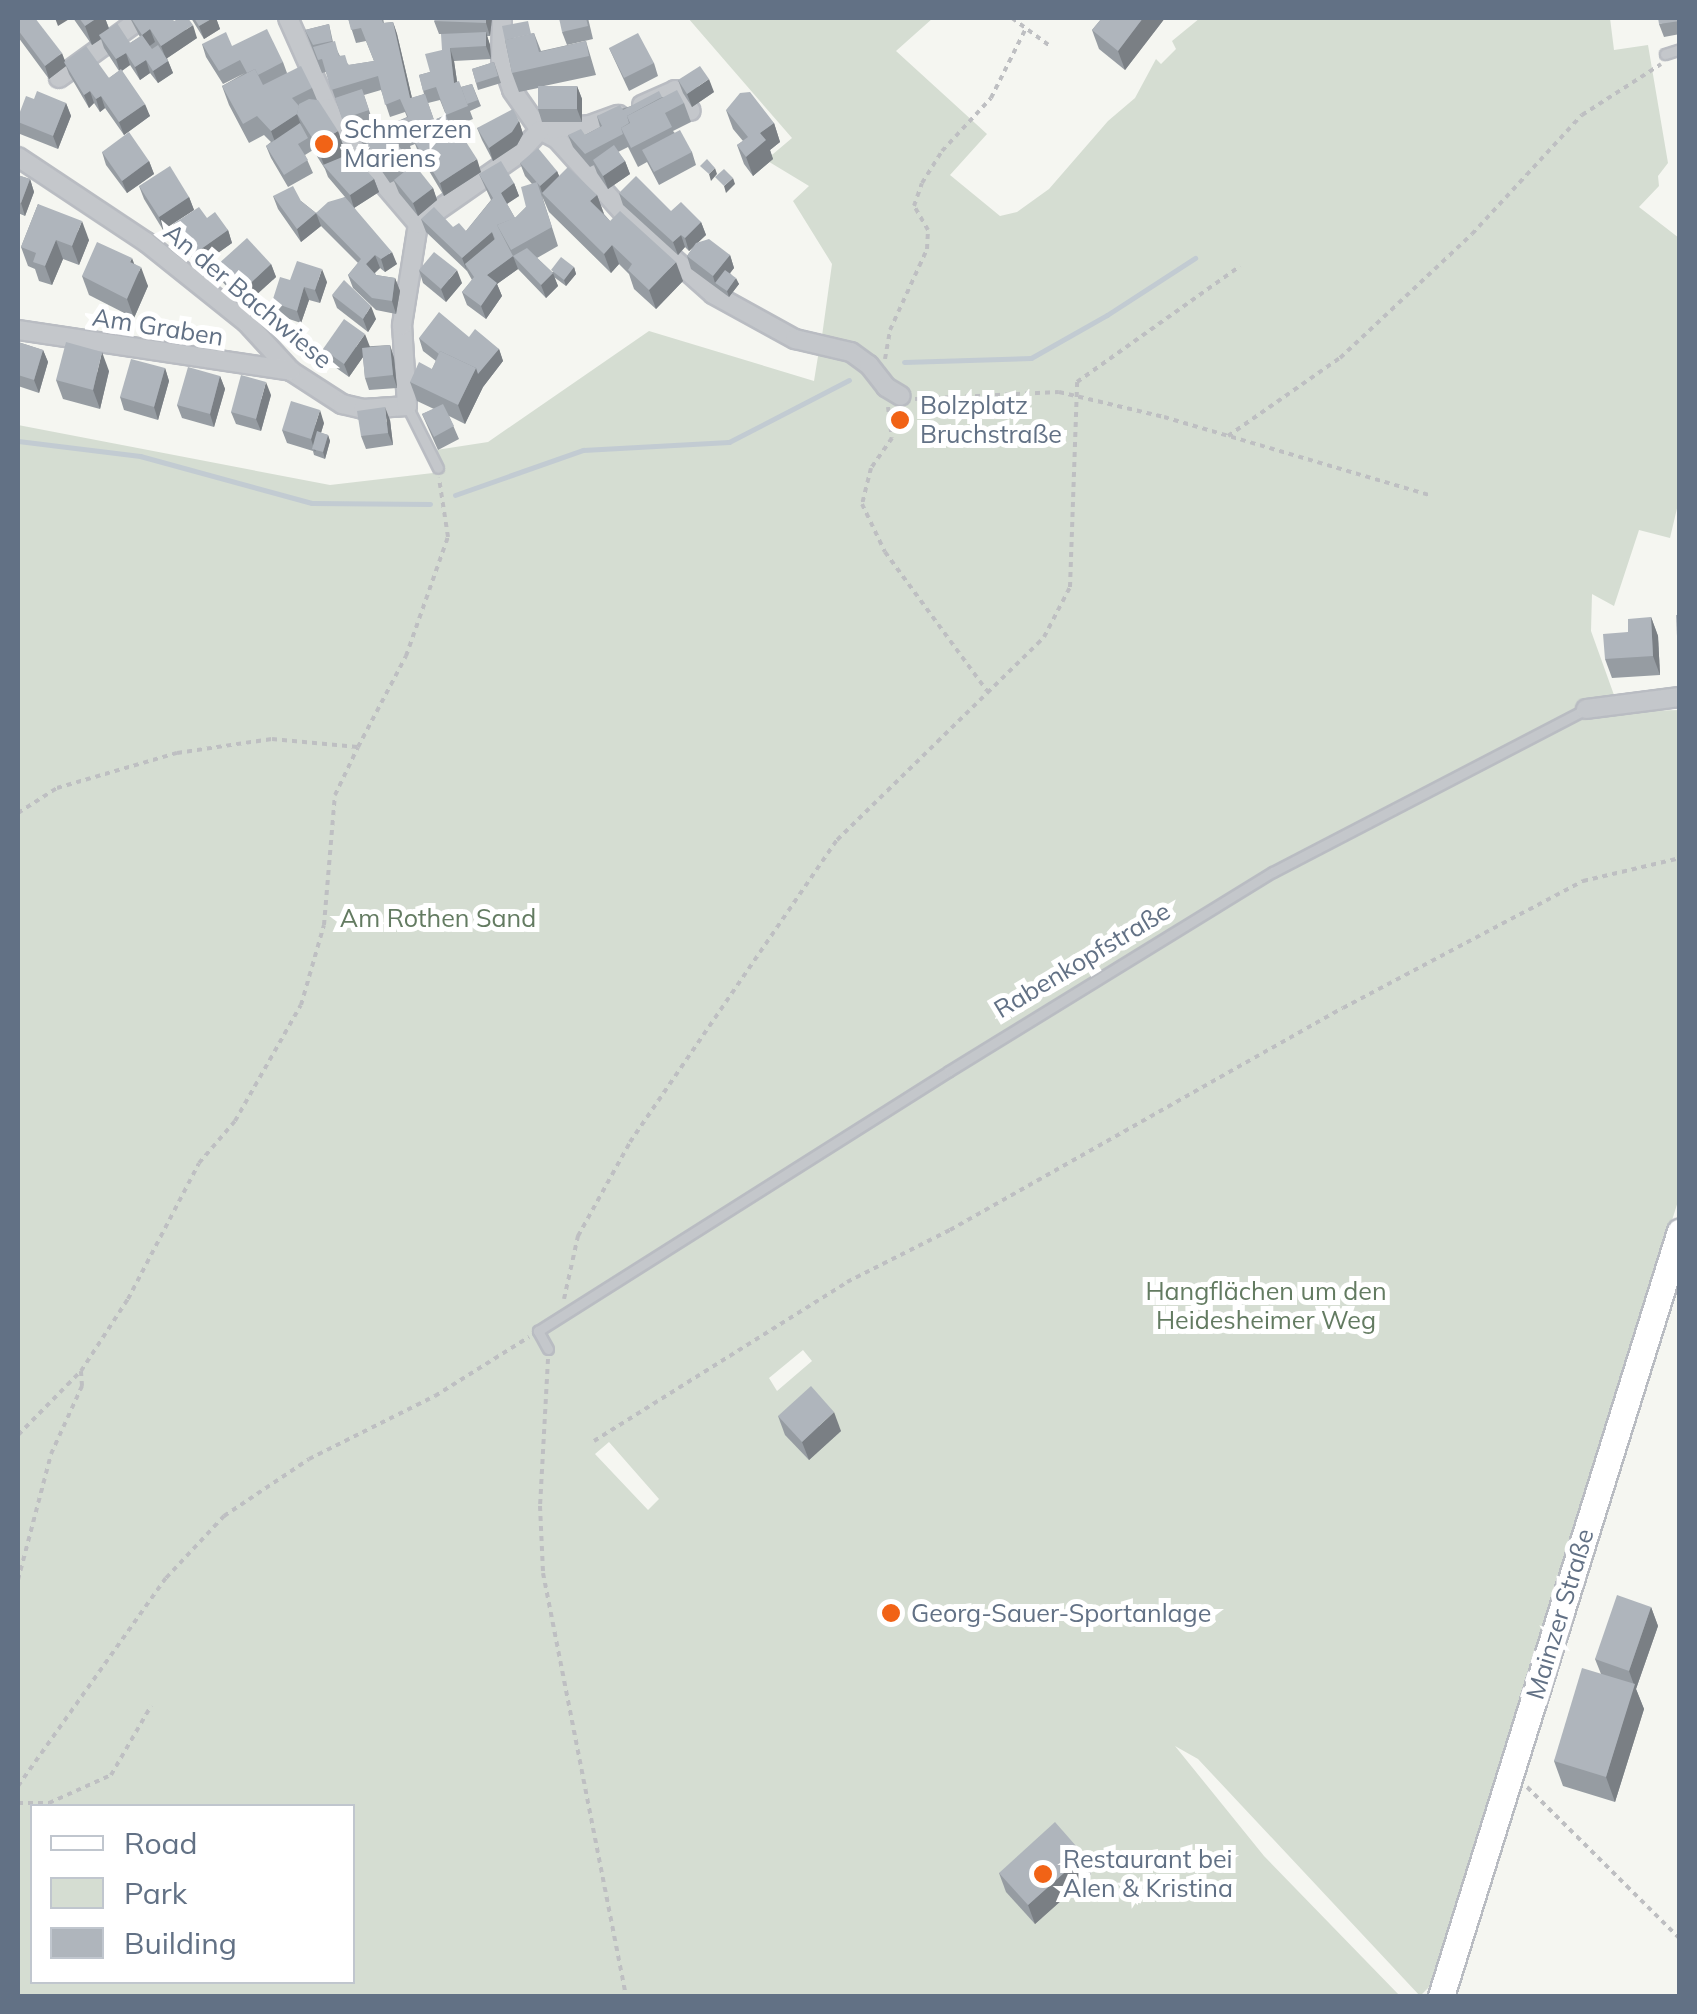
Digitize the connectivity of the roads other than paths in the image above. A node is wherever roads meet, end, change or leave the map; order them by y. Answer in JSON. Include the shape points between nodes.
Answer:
{"nodes":[{"id":1,"x":142,"y":18,"type":"edge"},
{"id":2,"x":288,"y":18,"type":"edge"},
{"id":3,"x":502,"y":18,"type":"edge"},
{"id":4,"x":1680,"y":50,"type":"edge"},
{"id":5,"x":1665,"y":54,"type":"road end"},
{"id":6,"x":59,"y":78,"type":"dead end"},
{"id":7,"x":691,"y":112,"type":"dead end"},
{"id":8,"x":540,"y":130,"type":"junction"},
{"id":9,"x":18,"y":157,"type":"edge"},
{"id":10,"x":418,"y":224,"type":"junction"},
{"id":11,"x":18,"y":330,"type":"edge"},
{"id":12,"x":292,"y":370,"type":"junction"},
{"id":13,"x":890,"y":387,"type":"road end"},
{"id":14,"x":407,"y":406,"type":"junction"},
{"id":15,"x":438,"y":468,"type":"road end"},
{"id":16,"x":1680,"y":697,"type":"edge"},
{"id":17,"x":1586,"y":708,"type":"joint"},
{"id":18,"x":1680,"y":1231,"type":"edge"},
{"id":19,"x":548,"y":1349,"type":"road end"},
{"id":20,"x":1441,"y":1996,"type":"edge"}],
"edges":[{"from":1,"to":6,"type":"street"},
{"from":2,"to":10,"type":"street","via":[[328,108]]},
{"from":3,"to":8,"type":"street","via":[[505,75]]},
{"from":4,"to":5,"type":"lane"},
{"from":7,"to":8,"type":"street","via":[[675,90],[590,125]]},
{"from":8,"to":10,"type":"street"},
{"from":8,"to":13,"type":"street","via":[[714,294],[796,338],[851,352]]},
{"from":9,"to":12,"type":"street","name":"An der Bachwiese","via":[[146,242],[246,322]]},
{"from":10,"to":14,"type":"street","via":[[402,325]]},
{"from":11,"to":12,"type":"street","name":"Am Graben"},
{"from":12,"to":14,"type":"street","name":"An der Bachwiese","via":[[351,407]]},
{"from":14,"to":15,"type":"lane"},
{"from":16,"to":17,"type":"street","name":"Rabenkopfstraße"},
{"from":17,"to":19,"type":"lane","name":"Rabenkopfstraße","via":[[1273,872],[538,1331]]},
{"from":18,"to":20,"type":"main road","name":"Mainzer Straße"}]}
